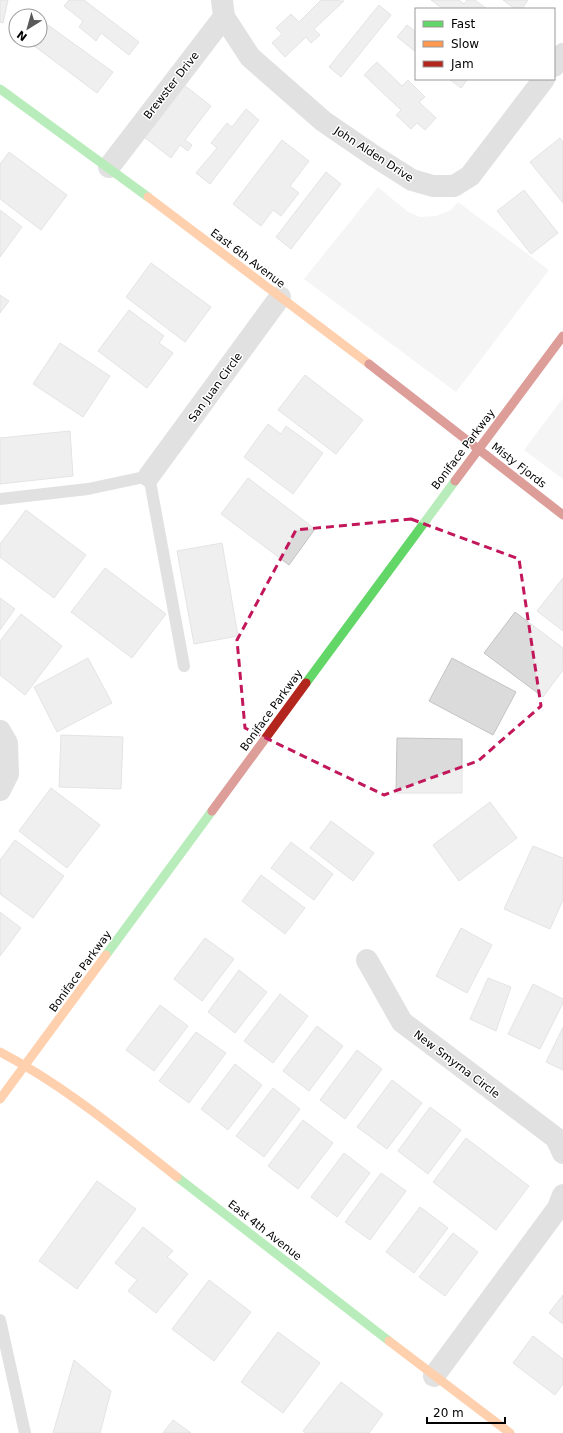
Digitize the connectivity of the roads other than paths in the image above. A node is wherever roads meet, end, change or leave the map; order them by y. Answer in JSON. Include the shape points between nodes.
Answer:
{"nodes":[{"id":1,"x":223,"y":9,"type":"edge"},
{"id":2,"x":563,"y":54,"type":"edge"},
{"id":3,"x":555,"y":65,"type":"edge"},
{"id":4,"x":543,"y":80,"type":"edge"},
{"id":5,"x":0,"y":89,"type":"edge"},
{"id":6,"x":109,"y":167,"type":"junction"},
{"id":7,"x":280,"y":297,"type":"junction"},
{"id":8,"x":563,"y":336,"type":"edge"},
{"id":9,"x":479,"y":448,"type":"junction"},
{"id":10,"x":149,"y":476,"type":"junction"},
{"id":11,"x":0,"y":499,"type":"edge"},
{"id":12,"x":563,"y":515,"type":"edge"},
{"id":13,"x":184,"y":666,"type":"dead end"},
{"id":14,"x":0,"y":731,"type":"edge"},
{"id":15,"x":0,"y":790,"type":"edge"},
{"id":16,"x":367,"y":960,"type":"dead end"},
{"id":17,"x":0,"y":1052,"type":"edge"},
{"id":18,"x":25,"y":1065,"type":"junction"},
{"id":19,"x":0,"y":1099,"type":"edge"},
{"id":20,"x":563,"y":1153,"type":"edge"},
{"id":21,"x":563,"y":1195,"type":"edge"},
{"id":22,"x":0,"y":1320,"type":"edge"},
{"id":23,"x":434,"y":1376,"type":"junction"},
{"id":24,"x":25,"y":1433,"type":"edge"},
{"id":25,"x":510,"y":1433,"type":"edge"}],
"edges":[{"from":1,"to":4,"type":"street","name":"John Alden Drive","via":[[250,56],[323,121],[412,180],[433,186],[454,186],[470,176]]},
{"from":1,"to":6,"type":"street","name":"Brewster Drive"},
{"from":2,"to":3,"type":"street"},
{"from":5,"to":6,"type":"street","name":"East 6th Avenue"},
{"from":6,"to":7,"type":"street","name":"East 6th Avenue"},
{"from":7,"to":9,"type":"street","name":"East 6th Avenue"},
{"from":7,"to":10,"type":"street","name":"San Juan Circle"},
{"from":8,"to":9,"type":"street","name":"Boniface Parkway"},
{"from":9,"to":12,"type":"street","name":"Misty Fjords"},
{"from":9,"to":18,"type":"street","name":"Boniface Parkway"},
{"from":10,"to":11,"type":"lane","via":[[88,489]]},
{"from":10,"to":13,"type":"lane"},
{"from":14,"to":15,"type":"street","via":[[7,743],[8,774]]},
{"from":16,"to":20,"type":"street","name":"New Smyrna Circle","via":[[402,1022],[556,1138]]},
{"from":17,"to":18,"type":"street","name":"East 4th Avenue"},
{"from":18,"to":19,"type":"street","name":"Boniface Parkway"},
{"from":18,"to":23,"type":"street","name":"East 4th Avenue","via":[[73,1096]]},
{"from":21,"to":23,"type":"street","via":[[558,1208]]},
{"from":22,"to":24,"type":"lane"},
{"from":23,"to":25,"type":"street","name":"East 4th Avenue"}]}
